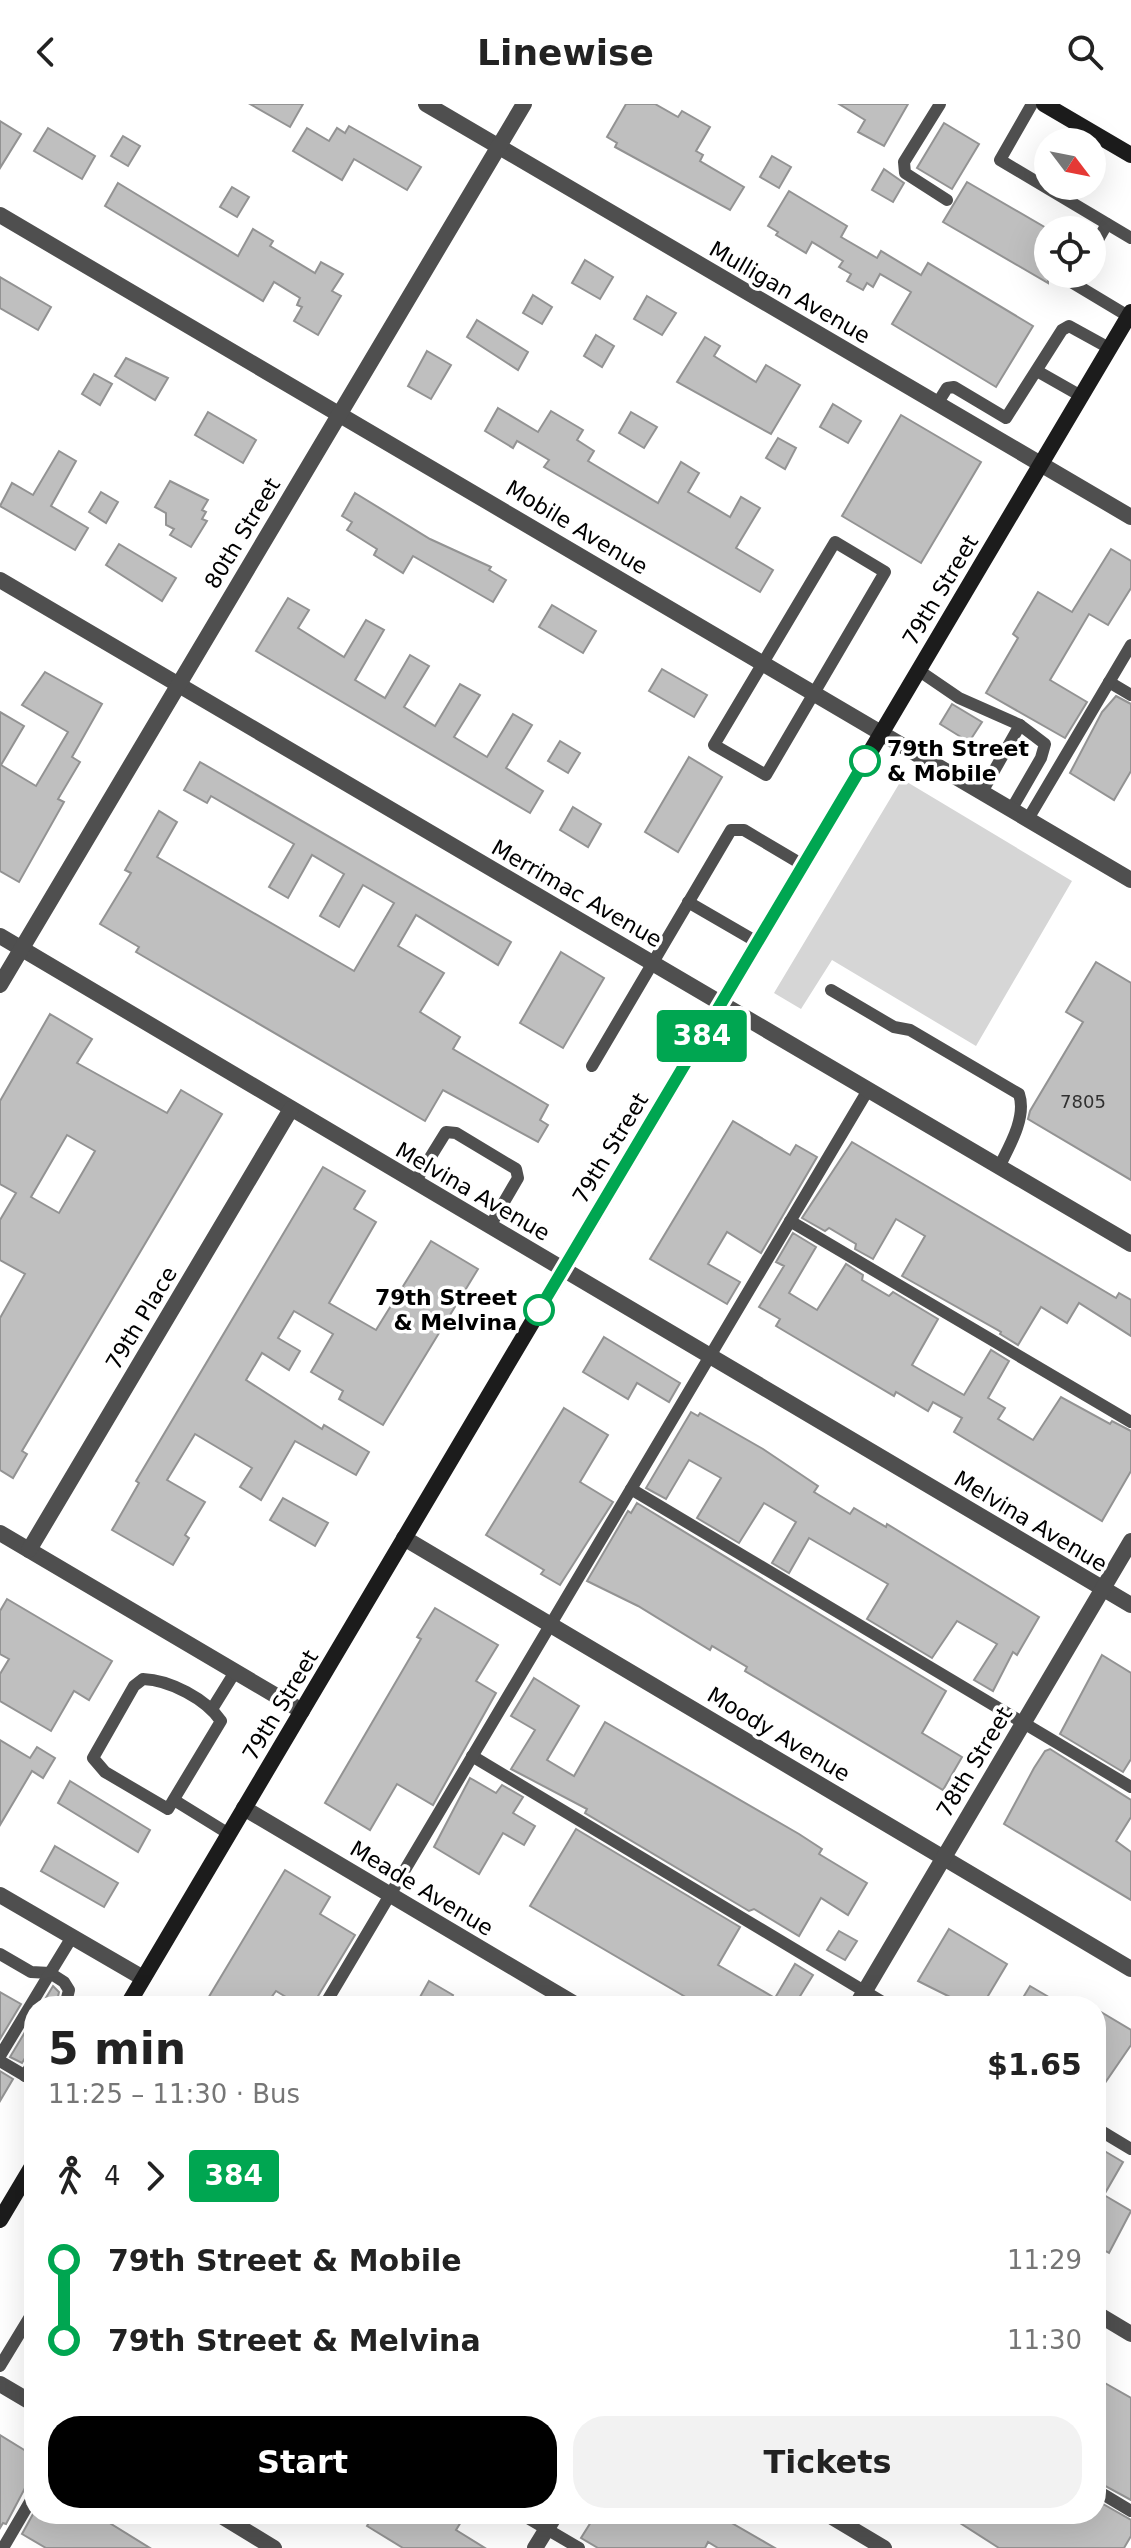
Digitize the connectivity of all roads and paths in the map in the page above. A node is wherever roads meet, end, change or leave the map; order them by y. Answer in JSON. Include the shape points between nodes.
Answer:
{"nodes":[{"id":1,"x":426,"y":104,"type":"edge"},
{"id":2,"x":524,"y":104,"type":"edge"},
{"id":3,"x":940,"y":104,"type":"edge"},
{"id":4,"x":1032,"y":104,"type":"edge"},
{"id":5,"x":1055,"y":107,"type":"edge"},
{"id":6,"x":499,"y":147,"type":"junction"},
{"id":7,"x":1131,"y":155,"type":"edge"},
{"id":8,"x":947,"y":200,"type":"dead end"},
{"id":9,"x":0,"y":215,"type":"edge"},
{"id":10,"x":1107,"y":224,"type":"joint"},
{"id":11,"x":1131,"y":238,"type":"edge"},
{"id":12,"x":1082,"y":288,"type":"edge"},
{"id":13,"x":1130,"y":314,"type":"edge"},
{"id":14,"x":1109,"y":348,"type":"junction"},
{"id":15,"x":1037,"y":371,"type":"junction"},
{"id":16,"x":1081,"y":396,"type":"junction"},
{"id":17,"x":937,"y":404,"type":"junction"},
{"id":18,"x":340,"y":413,"type":"junction"},
{"id":19,"x":1040,"y":464,"type":"junction"},
{"id":20,"x":1131,"y":517,"type":"edge"},
{"id":21,"x":0,"y":580,"type":"edge"},
{"id":22,"x":1131,"y":645,"type":"edge"},
{"id":23,"x":761,"y":662,"type":"junction"},
{"id":24,"x":918,"y":670,"type":"junction"},
{"id":25,"x":1109,"y":682,"type":"junction"},
{"id":26,"x":178,"y":684,"type":"junction"},
{"id":27,"x":814,"y":693,"type":"junction"},
{"id":28,"x":1131,"y":695,"type":"edge"},
{"id":29,"x":1020,"y":725,"type":"junction"},
{"id":30,"x":882,"y":732,"type":"junction"},
{"id":31,"x":982,"y":792,"type":"junction"},
{"id":32,"x":1011,"y":810,"type":"junction"},
{"id":33,"x":1028,"y":819,"type":"junction"},
{"id":34,"x":803,"y":865,"type":"junction"},
{"id":35,"x":1131,"y":880,"type":"edge"},
{"id":36,"x":688,"y":902,"type":"junction"},
{"id":37,"x":0,"y":936,"type":"edge"},
{"id":38,"x":757,"y":942,"type":"junction"},
{"id":39,"x":21,"y":949,"type":"junction"},
{"id":40,"x":652,"y":963,"type":"junction"},
{"id":41,"x":0,"y":985,"type":"edge"},
{"id":42,"x":831,"y":990,"type":"dead end"},
{"id":43,"x":721,"y":1003,"type":"junction"},
{"id":44,"x":592,"y":1066,"type":"dead end"},
{"id":45,"x":868,"y":1090,"type":"junction"},
{"id":46,"x":291,"y":1109,"type":"junction"},
{"id":47,"x":999,"y":1167,"type":"junction"},
{"id":48,"x":415,"y":1182,"type":"junction"},
{"id":49,"x":790,"y":1221,"type":"junction"},
{"id":50,"x":490,"y":1226,"type":"junction"},
{"id":51,"x":1131,"y":1244,"type":"edge"},
{"id":52,"x":564,"y":1269,"type":"junction"},
{"id":53,"x":710,"y":1355,"type":"junction"},
{"id":54,"x":1131,"y":1422,"type":"edge"},
{"id":55,"x":631,"y":1489,"type":"junction"},
{"id":56,"x":0,"y":1533,"type":"edge"},
{"id":57,"x":404,"y":1538,"type":"junction"},
{"id":58,"x":1131,"y":1541,"type":"edge"},
{"id":59,"x":29,"y":1550,"type":"junction"},
{"id":60,"x":1103,"y":1589,"type":"junction"},
{"id":61,"x":1131,"y":1605,"type":"edge"},
{"id":62,"x":550,"y":1624,"type":"junction"},
{"id":63,"x":235,"y":1672,"type":"junction"},
{"id":64,"x":212,"y":1709,"type":"junction"},
{"id":65,"x":302,"y":1711,"type":"junction"},
{"id":66,"x":1023,"y":1723,"type":"junction"},
{"id":67,"x":472,"y":1756,"type":"junction"},
{"id":68,"x":1131,"y":1787,"type":"edge"},
{"id":69,"x":171,"y":1805,"type":"junction"},
{"id":70,"x":244,"y":1808,"type":"junction"},
{"id":71,"x":229,"y":1834,"type":"junction"},
{"id":72,"x":943,"y":1857,"type":"junction"},
{"id":73,"x":0,"y":1895,"type":"edge"},
{"id":74,"x":390,"y":1895,"type":"junction"},
{"id":75,"x":72,"y":1937,"type":"junction"},
{"id":76,"x":0,"y":1954,"type":"edge"},
{"id":77,"x":1131,"y":1969,"type":"edge"},
{"id":78,"x":50,"y":1973,"type":"junction"},
{"id":79,"x":143,"y":1978,"type":"junction"},
{"id":80,"x":37,"y":1996,"type":"edge"},
{"id":81,"x":69,"y":1996,"type":"edge"},
{"id":82,"x":133,"y":1996,"type":"edge"},
{"id":83,"x":330,"y":1996,"type":"edge"},
{"id":84,"x":561,"y":1996,"type":"edge"},
{"id":85,"x":855,"y":1996,"type":"edge"},
{"id":86,"x":862,"y":1996,"type":"edge"},
{"id":87,"x":24,"y":2018,"type":"edge"},
{"id":88,"x":0,"y":2059,"type":"edge"},
{"id":89,"x":24,"y":2074,"type":"edge"},
{"id":90,"x":1106,"y":2134,"type":"edge"},
{"id":91,"x":1131,"y":2149,"type":"edge"},
{"id":92,"x":24,"y":2180,"type":"edge"},
{"id":93,"x":0,"y":2220,"type":"edge"},
{"id":94,"x":1106,"y":2319,"type":"edge"},
{"id":95,"x":24,"y":2326,"type":"edge"},
{"id":96,"x":1131,"y":2334,"type":"edge"},
{"id":97,"x":0,"y":2366,"type":"edge"},
{"id":98,"x":0,"y":2384,"type":"edge"},
{"id":99,"x":24,"y":2398,"type":"edge"},
{"id":100,"x":1106,"y":2496,"type":"edge"},
{"id":101,"x":1131,"y":2511,"type":"edge"},
{"id":102,"x":24,"y":2512,"type":"edge"},
{"id":103,"x":234,"y":2524,"type":"edge"},
{"id":104,"x":549,"y":2524,"type":"edge"},
{"id":105,"x":554,"y":2524,"type":"edge"},
{"id":106,"x":844,"y":2524,"type":"edge"},
{"id":107,"x":3,"y":2548,"type":"edge"},
{"id":108,"x":274,"y":2548,"type":"edge"},
{"id":109,"x":535,"y":2548,"type":"edge"},
{"id":110,"x":579,"y":2548,"type":"edge"},
{"id":111,"x":884,"y":2548,"type":"edge"}],
"edges":[{"from":1,"to":6,"type":"street","name":"Mulligan Avenue"},
{"from":2,"to":6,"type":"street","name":"80th Street"},
{"from":3,"to":8,"type":"lane","via":[[904,162],[905,173]]},
{"from":4,"to":10,"type":"lane","via":[[1000,160]]},
{"from":5,"to":7,"type":"main road"},
{"from":6,"to":17,"type":"street","name":"Mulligan Avenue"},
{"from":6,"to":18,"type":"street","name":"80th Street"},
{"from":9,"to":18,"type":"street","name":"Mobile Avenue"},
{"from":10,"to":11,"type":"lane"},
{"from":12,"to":13,"type":"lane"},
{"from":13,"to":14,"type":"main road","name":"79th Street"},
{"from":14,"to":15,"type":"lane","via":[[1069,326]]},
{"from":14,"to":16,"type":"main road","name":"79th Street"},
{"from":15,"to":16,"type":"lane"},
{"from":15,"to":17,"type":"lane","via":[[1006,418],[954,387],[947,388]]},
{"from":16,"to":19,"type":"main road","name":"79th Street"},
{"from":17,"to":19,"type":"street","name":"Mulligan Avenue"},
{"from":18,"to":23,"type":"street","name":"Mobile Avenue"},
{"from":18,"to":26,"type":"street","name":"80th Street"},
{"from":19,"to":20,"type":"street","name":"Mulligan Avenue"},
{"from":19,"to":24,"type":"main road","name":"79th Street"},
{"from":21,"to":26,"type":"street","name":"Merrimac Avenue"},
{"from":22,"to":25,"type":"lane"},
{"from":23,"to":27,"type":"street","name":"Mobile Avenue"},
{"from":23,"to":27,"type":"lane","via":[[714,745],[766,775]]},
{"from":23,"to":27,"type":"lane","via":[[835,542],[885,572]]},
{"from":24,"to":29,"type":"lane","via":[[959,698]]},
{"from":24,"to":30,"type":"main road","name":"79th Street"},
{"from":25,"to":28,"type":"lane"},
{"from":25,"to":33,"type":"lane"},
{"from":26,"to":39,"type":"street","name":"80th Street"},
{"from":26,"to":40,"type":"street","name":"Merrimac Avenue"},
{"from":27,"to":30,"type":"street","name":"Mobile Avenue"},
{"from":29,"to":31,"type":"lane"},
{"from":29,"to":32,"type":"lane","via":[[1045,744]]},
{"from":30,"to":31,"type":"street","name":"Mobile Avenue"},
{"from":30,"to":34,"type":"main road","name":"79th Street"},
{"from":31,"to":32,"type":"street","name":"Mobile Avenue"},
{"from":32,"to":33,"type":"street","name":"Mobile Avenue"},
{"from":33,"to":35,"type":"street","name":"Mobile Avenue"},
{"from":34,"to":36,"type":"lane","via":[[744,830],[731,830]]},
{"from":34,"to":38,"type":"main road","name":"79th Street"},
{"from":36,"to":38,"type":"lane"},
{"from":36,"to":40,"type":"lane"},
{"from":37,"to":39,"type":"street","name":"Melvina Avenue"},
{"from":38,"to":43,"type":"main road","name":"79th Street"},
{"from":39,"to":41,"type":"street","name":"80th Street"},
{"from":39,"to":46,"type":"street","name":"Melvina Avenue"},
{"from":40,"to":43,"type":"street","name":"Merrimac Avenue"},
{"from":40,"to":44,"type":"lane"},
{"from":42,"to":47,"type":"lane","via":[[1019,1094],[1022,1103],[1012,1140]]},
{"from":43,"to":45,"type":"street","name":"Merrimac Avenue"},
{"from":43,"to":52,"type":"main road","name":"79th Street"},
{"from":45,"to":47,"type":"street","name":"Merrimac Avenue"},
{"from":45,"to":49,"type":"lane"},
{"from":46,"to":48,"type":"street","name":"Melvina Avenue"},
{"from":46,"to":59,"type":"street","name":"79th Place"},
{"from":47,"to":51,"type":"street","name":"Merrimac Avenue"},
{"from":48,"to":50,"type":"street","name":"Melvina Avenue"},
{"from":48,"to":50,"type":"lane","via":[[446,1132],[456,1133],[516,1169],[518,1178]]},
{"from":49,"to":53,"type":"lane"},
{"from":49,"to":54,"type":"lane"},
{"from":50,"to":52,"type":"street","name":"Melvina Avenue"},
{"from":52,"to":53,"type":"street","name":"Melvina Avenue"},
{"from":52,"to":57,"type":"main road","name":"79th Street"},
{"from":53,"to":55,"type":"lane"},
{"from":53,"to":60,"type":"street","name":"Melvina Avenue"},
{"from":55,"to":62,"type":"lane"},
{"from":55,"to":66,"type":"lane"},
{"from":56,"to":59,"type":"street"},
{"from":57,"to":62,"type":"street","name":"Moody Avenue"},
{"from":57,"to":65,"type":"main road","name":"79th Street"},
{"from":58,"to":60,"type":"street","name":"78th Street"},
{"from":59,"to":63,"type":"street"},
{"from":60,"to":61,"type":"street","name":"Melvina Avenue"},
{"from":60,"to":66,"type":"street","name":"78th Street"},
{"from":62,"to":67,"type":"lane"},
{"from":62,"to":72,"type":"street","name":"Moody Avenue"},
{"from":63,"to":64,"type":"lane"},
{"from":63,"to":65,"type":"street"},
{"from":64,"to":69,"type":"lane","via":[[221,1721]]},
{"from":64,"to":69,"type":"lane","via":[[170,1685],[143,1679],[95,1749],[98,1767]]},
{"from":65,"to":70,"type":"main road","name":"79th Street"},
{"from":66,"to":68,"type":"lane"},
{"from":66,"to":72,"type":"street","name":"78th Street"},
{"from":67,"to":74,"type":"lane"},
{"from":67,"to":85,"type":"lane"},
{"from":69,"to":71,"type":"lane"},
{"from":70,"to":71,"type":"main road","name":"79th Street"},
{"from":70,"to":74,"type":"street","name":"Meade Avenue"},
{"from":71,"to":79,"type":"main road","name":"79th Street"},
{"from":72,"to":77,"type":"street","name":"Moody Avenue"},
{"from":72,"to":86,"type":"street","name":"78th Street"},
{"from":73,"to":75,"type":"street"},
{"from":74,"to":83,"type":"lane"},
{"from":74,"to":84,"type":"street","name":"Meade Avenue"},
{"from":75,"to":78,"type":"lane"},
{"from":75,"to":79,"type":"street"},
{"from":76,"to":78,"type":"lane","via":[[31,1972]]},
{"from":78,"to":80,"type":"lane"},
{"from":78,"to":81,"type":"lane","via":[[64,1982]]},
{"from":79,"to":82,"type":"main road","name":"79th Street"},
{"from":87,"to":88,"type":"lane"},
{"from":88,"to":89,"type":"lane"},
{"from":90,"to":91,"type":"lane"},
{"from":92,"to":93,"type":"main road"},
{"from":94,"to":96,"type":"street"},
{"from":95,"to":97,"type":"lane"},
{"from":98,"to":99,"type":"street"},
{"from":100,"to":101,"type":"lane"},
{"from":102,"to":107,"type":"lane"},
{"from":103,"to":108,"type":"street"},
{"from":104,"to":109,"type":"street"},
{"from":105,"to":110,"type":"lane"},
{"from":106,"to":111,"type":"street"}]}
